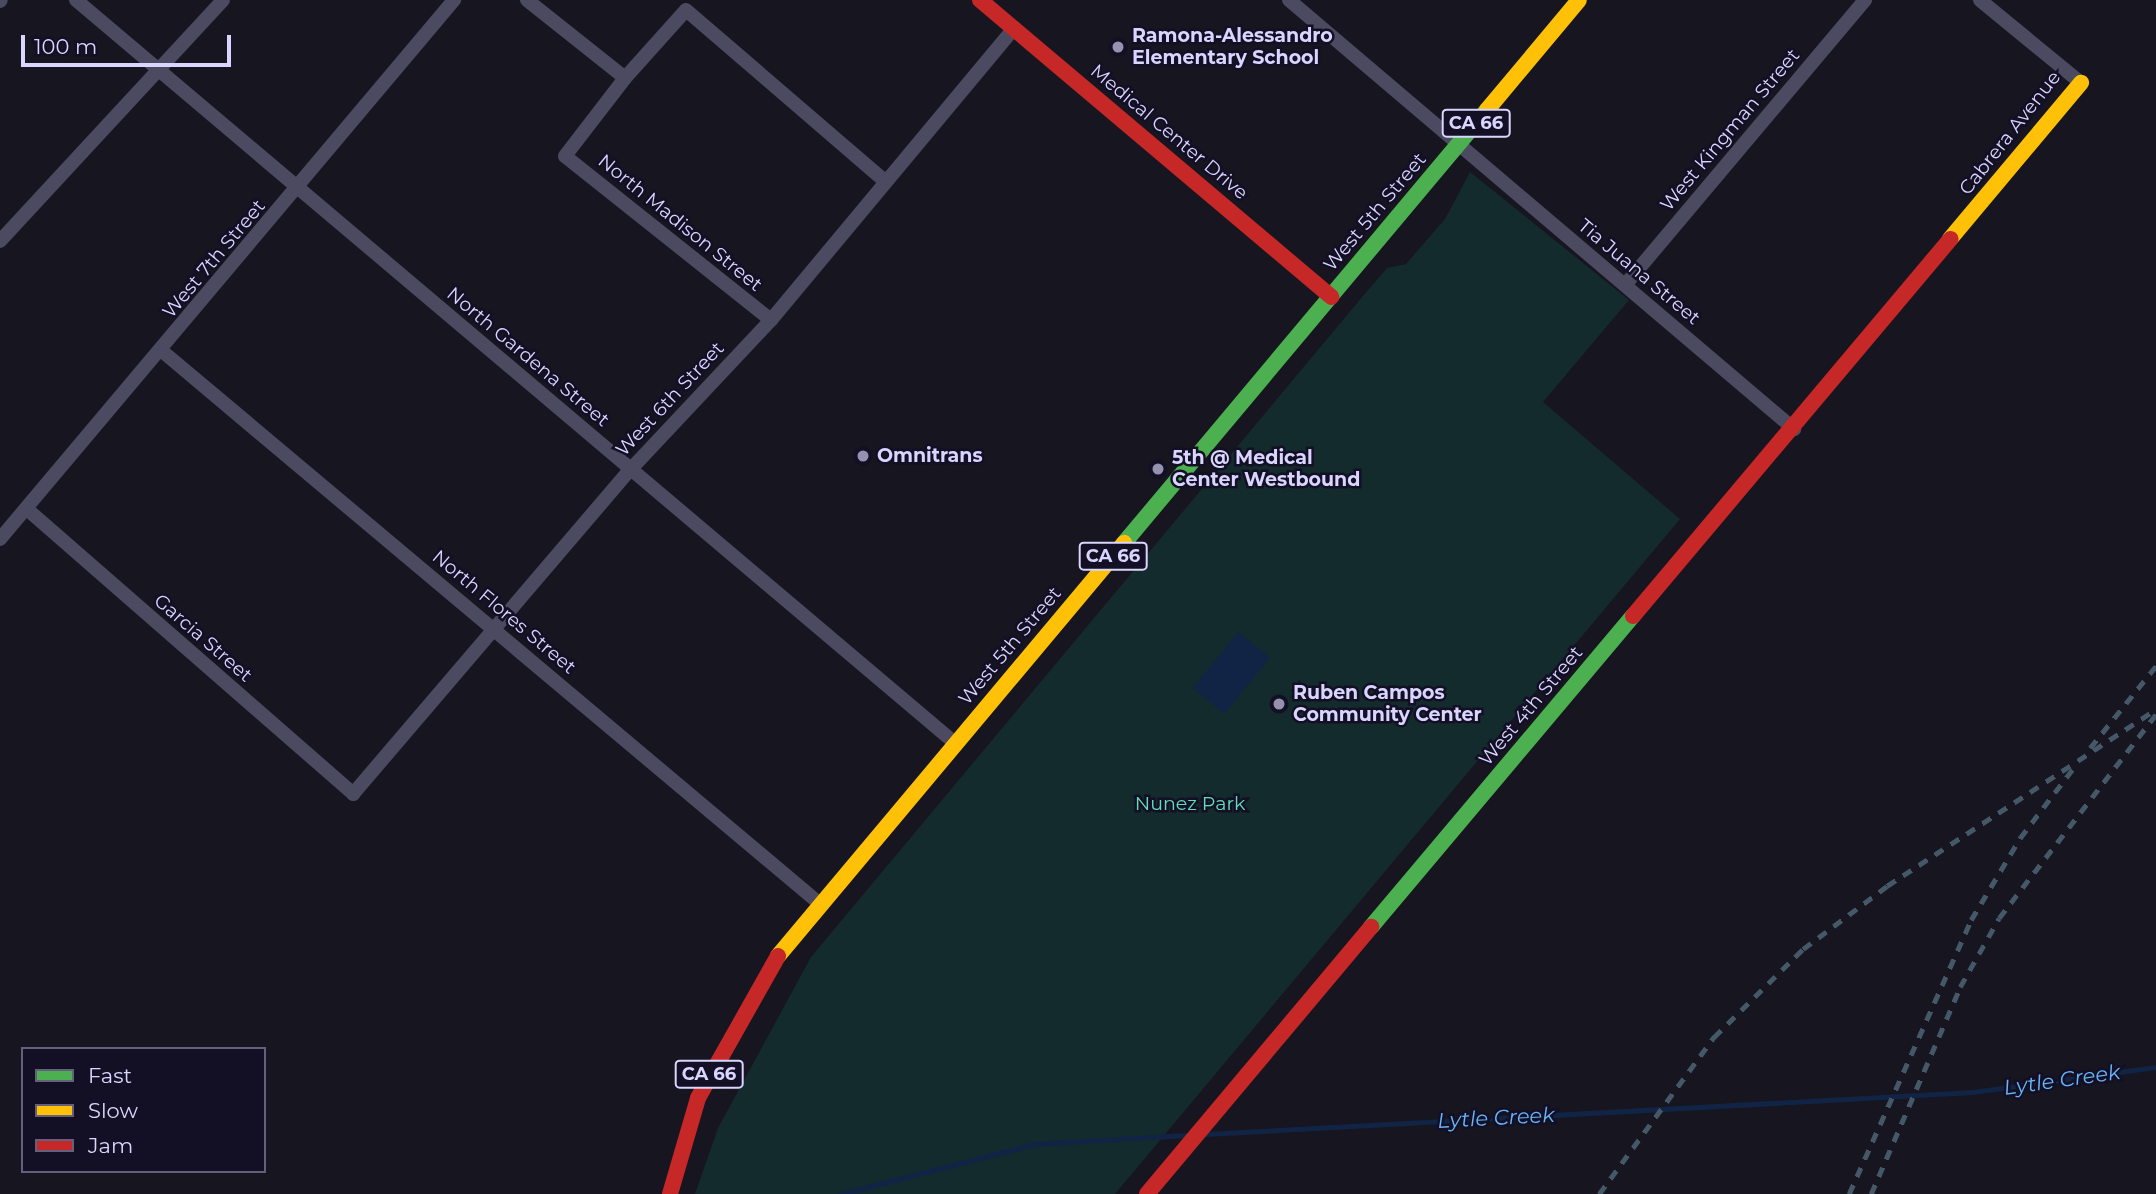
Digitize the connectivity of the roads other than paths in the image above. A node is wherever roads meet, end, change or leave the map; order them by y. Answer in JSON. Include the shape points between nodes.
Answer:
{"nodes":[{"id":1,"x":76,"y":0,"type":"edge"},
{"id":2,"x":223,"y":0,"type":"edge"},
{"id":3,"x":454,"y":0,"type":"edge"},
{"id":4,"x":527,"y":0,"type":"edge"},
{"id":5,"x":980,"y":0,"type":"edge"},
{"id":6,"x":1289,"y":0,"type":"edge"},
{"id":7,"x":1579,"y":0,"type":"edge"},
{"id":8,"x":1866,"y":0,"type":"edge"},
{"id":9,"x":1980,"y":0,"type":"edge"},
{"id":10,"x":1014,"y":28,"type":"junction"},
{"id":11,"x":158,"y":72,"type":"junction"},
{"id":12,"x":625,"y":78,"type":"junction"},
{"id":13,"x":2081,"y":83,"type":"joint"},
{"id":14,"x":1458,"y":144,"type":"junction"},
{"id":15,"x":885,"y":181,"type":"junction"},
{"id":16,"x":297,"y":188,"type":"junction"},
{"id":17,"x":0,"y":241,"type":"edge"},
{"id":18,"x":1948,"y":245,"type":"joint"},
{"id":19,"x":1625,"y":285,"type":"junction"},
{"id":20,"x":1331,"y":297,"type":"junction"},
{"id":21,"x":771,"y":320,"type":"junction"},
{"id":22,"x":162,"y":351,"type":"junction"},
{"id":23,"x":1794,"y":429,"type":"junction"},
{"id":24,"x":631,"y":469,"type":"junction"},
{"id":25,"x":28,"y":510,"type":"junction"},
{"id":26,"x":0,"y":539,"type":"edge"},
{"id":27,"x":494,"y":629,"type":"junction"},
{"id":28,"x":956,"y":744,"type":"junction"},
{"id":29,"x":353,"y":794,"type":"joint"},
{"id":30,"x":820,"y":904,"type":"junction"},
{"id":31,"x":670,"y":1194,"type":"edge"},
{"id":32,"x":1147,"y":1194,"type":"edge"}],
"edges":[{"from":1,"to":11,"type":"street","name":"North Gardena Street"},
{"from":2,"to":11,"type":"street"},
{"from":3,"to":16,"type":"street","name":"West 7th Street"},
{"from":4,"to":12,"type":"street"},
{"from":5,"to":10,"type":"street","name":"Medical Center Drive"},
{"from":6,"to":14,"type":"street","name":"Tia Juana Street"},
{"from":7,"to":14,"type":"street","name":"West 5th Street","number":"CA 66"},
{"from":8,"to":19,"type":"street","name":"West Kingman Street"},
{"from":9,"to":13,"type":"street","name":"Cabrera Avenue"},
{"from":10,"to":15,"type":"street","name":"West 6th Street"},
{"from":10,"to":20,"type":"street","name":"Medical Center Drive"},
{"from":11,"to":16,"type":"street","name":"North Gardena Street"},
{"from":11,"to":17,"type":"street"},
{"from":12,"to":15,"type":"street","via":[[686,10]]},
{"from":12,"to":21,"type":"street","name":"North Madison Street","via":[[565,156]]},
{"from":13,"to":18,"type":"street","name":"Cabrera Avenue"},
{"from":14,"to":19,"type":"street","name":"Tia Juana Street"},
{"from":14,"to":20,"type":"street","name":"West 5th Street","number":"CA 66"},
{"from":15,"to":21,"type":"street","name":"West 6th Street"},
{"from":16,"to":22,"type":"street","name":"West 7th Street"},
{"from":16,"to":24,"type":"street","name":"North Gardena Street"},
{"from":18,"to":23,"type":"street","name":"West 4th Street"},
{"from":19,"to":23,"type":"street","name":"Tia Juana Street"},
{"from":20,"to":28,"type":"street","name":"West 5th Street","number":"CA 66"},
{"from":21,"to":24,"type":"street","name":"West 6th Street"},
{"from":22,"to":25,"type":"street","name":"West 7th Street"},
{"from":22,"to":27,"type":"street","name":"North Flores Street"},
{"from":23,"to":32,"type":"street","name":"West 4th Street"},
{"from":24,"to":27,"type":"street","name":"West 6th Street"},
{"from":24,"to":28,"type":"street","name":"North Gardena Street"},
{"from":25,"to":26,"type":"street","name":"West 7th Street"},
{"from":25,"to":29,"type":"street","name":"Garcia Street"},
{"from":27,"to":29,"type":"street","name":"West 6th Street"},
{"from":27,"to":30,"type":"street","name":"North Flores Street"},
{"from":28,"to":30,"type":"street","name":"West 5th Street","number":"CA 66"},
{"from":30,"to":31,"type":"street","name":"West 5th Street","number":"CA 66","via":[[772,963],[718,1055]]}]}
